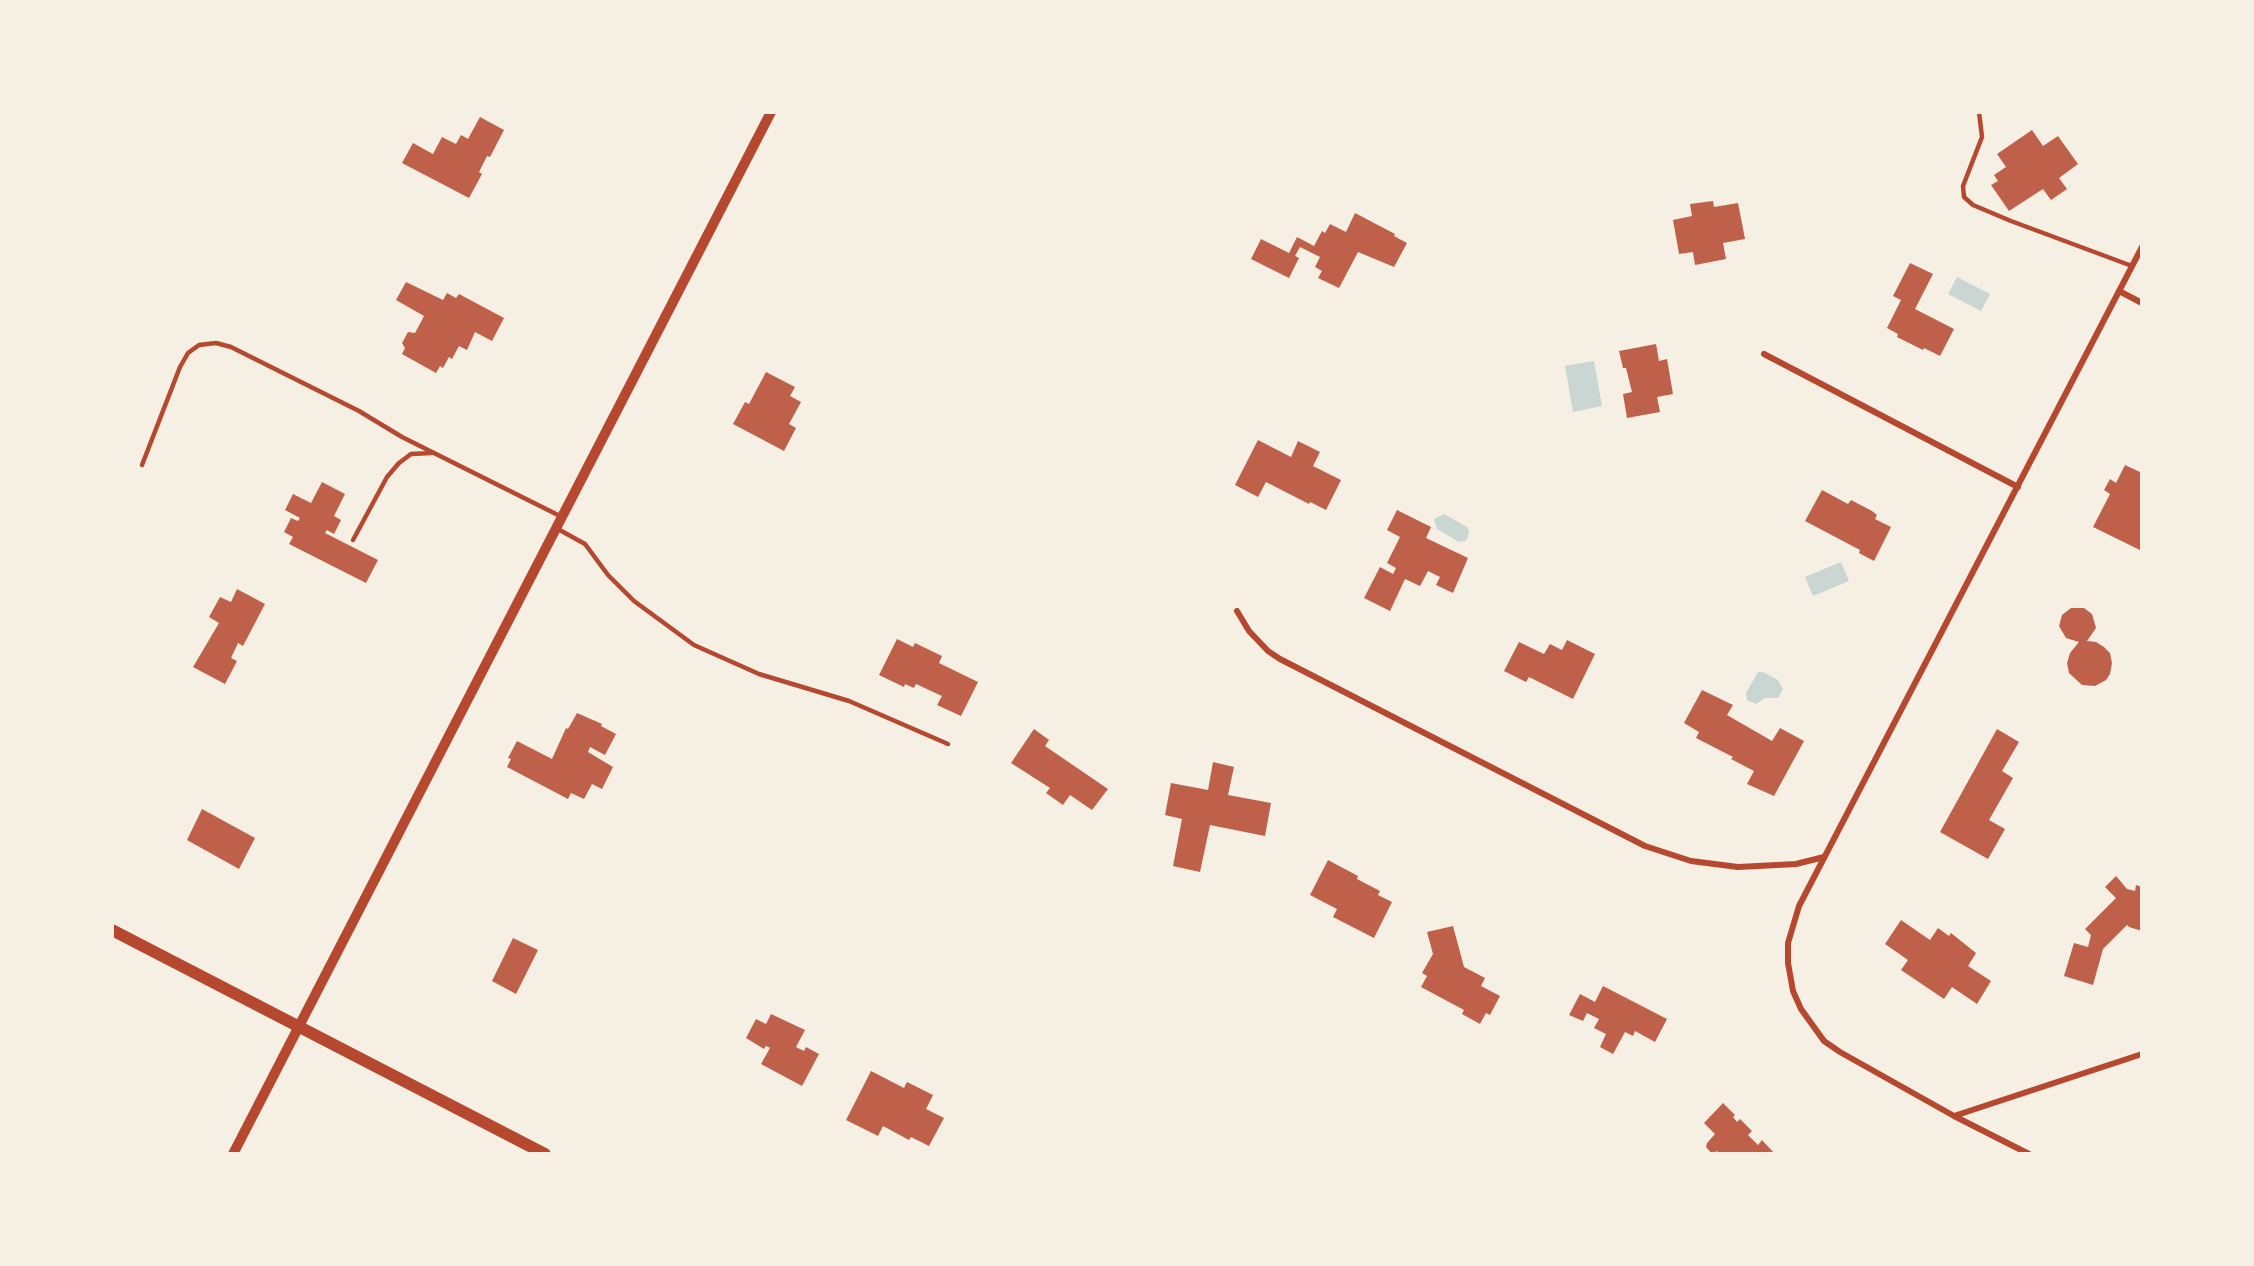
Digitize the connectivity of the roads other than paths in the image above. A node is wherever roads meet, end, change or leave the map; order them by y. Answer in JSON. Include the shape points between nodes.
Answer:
{"nodes":[{"id":1,"x":771,"y":112,"type":"edge"},
{"id":2,"x":1979,"y":112,"type":"edge"},
{"id":3,"x":2142,"y":247,"type":"edge"},
{"id":4,"x":2132,"y":266,"type":"junction"},
{"id":5,"x":2119,"y":291,"type":"junction"},
{"id":6,"x":2142,"y":303,"type":"edge"},
{"id":7,"x":1764,"y":354,"type":"dead end"},
{"id":8,"x":434,"y":453,"type":"junction"},
{"id":9,"x":142,"y":465,"type":"dead end"},
{"id":10,"x":2018,"y":487,"type":"junction"},
{"id":11,"x":562,"y":517,"type":"junction"},
{"id":12,"x":556,"y":528,"type":"junction"},
{"id":13,"x":353,"y":540,"type":"dead end"},
{"id":14,"x":1237,"y":611,"type":"dead end"},
{"id":15,"x":948,"y":744,"type":"dead end"},
{"id":16,"x":1824,"y":856,"type":"junction"},
{"id":17,"x":112,"y":930,"type":"edge"},
{"id":18,"x":298,"y":1027,"type":"junction"},
{"id":19,"x":2142,"y":1054,"type":"edge"},
{"id":20,"x":1954,"y":1116,"type":"junction"},
{"id":21,"x":233,"y":1154,"type":"edge"},
{"id":22,"x":545,"y":1154,"type":"edge"},
{"id":23,"x":2029,"y":1154,"type":"edge"}],
"edges":[{"from":1,"to":11,"type":"street"},
{"from":2,"to":4,"type":"lane","via":[[1982,137],[1963,186],[1964,197],[1973,205],[2011,221]]},
{"from":3,"to":4,"type":"street"},
{"from":4,"to":5,"type":"street"},
{"from":5,"to":6,"type":"street"},
{"from":5,"to":10,"type":"street"},
{"from":7,"to":10,"type":"street"},
{"from":8,"to":9,"type":"lane","via":[[359,411],[231,347],[216,344],[199,345],[188,353]]},
{"from":8,"to":11,"type":"lane"},
{"from":8,"to":13,"type":"lane","via":[[411,454],[399,463],[387,477]]},
{"from":10,"to":16,"type":"street"},
{"from":11,"to":12,"type":"street"},
{"from":12,"to":15,"type":"lane","via":[[585,544],[634,601],[694,645],[759,674],[849,701]]},
{"from":12,"to":18,"type":"street"},
{"from":14,"to":16,"type":"street","via":[[1249,631],[1276,657],[1645,846],[1690,861],[1738,867],[1796,864]]},
{"from":16,"to":20,"type":"street","via":[[1798,906],[1790,934],[1788,963],[1797,1000],[1818,1034],[1840,1052]]},
{"from":17,"to":18,"type":"main road"},
{"from":18,"to":21,"type":"street"},
{"from":18,"to":22,"type":"main road"},
{"from":19,"to":20,"type":"street"},
{"from":20,"to":23,"type":"street"}]}
